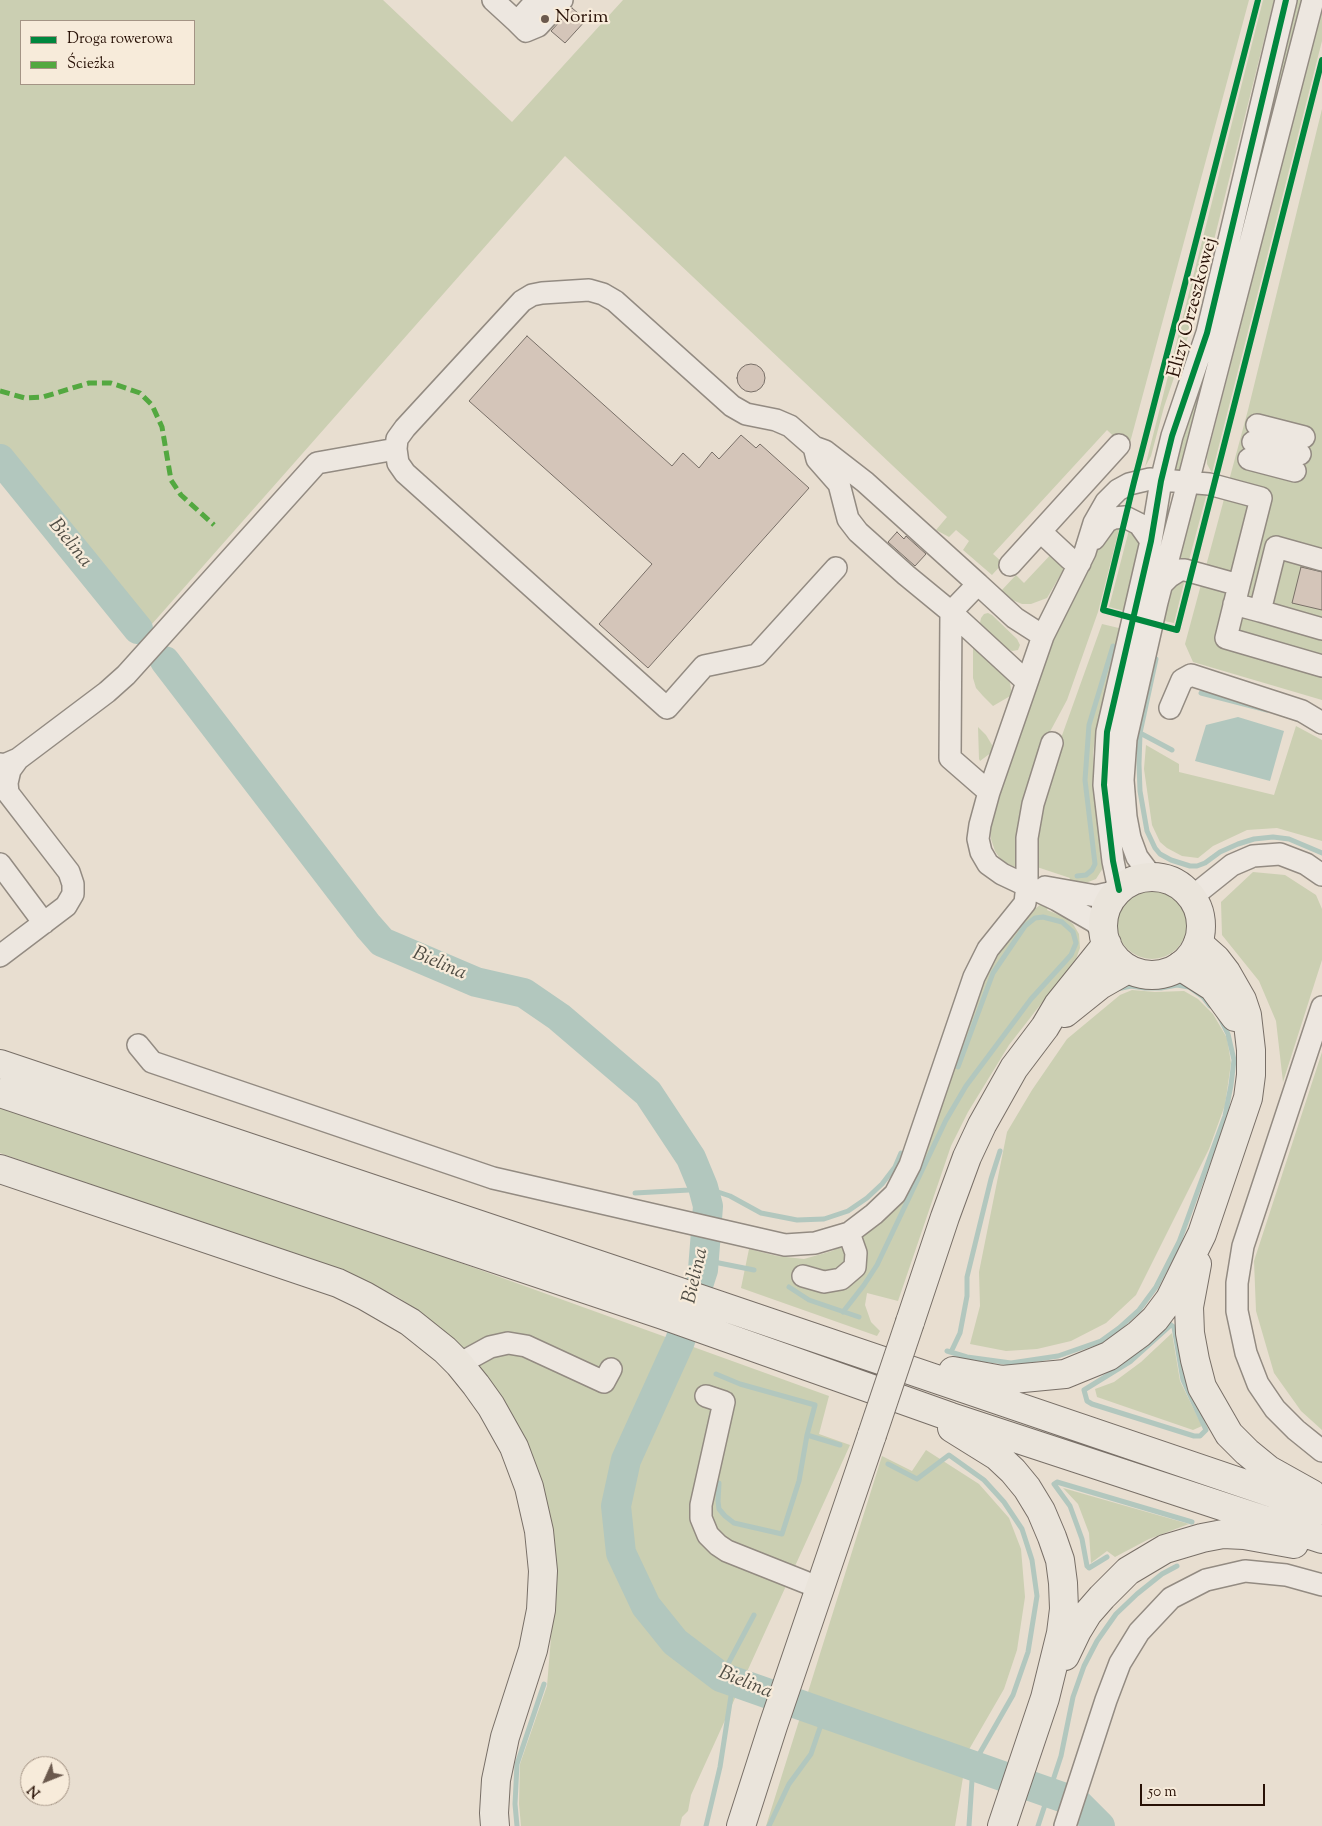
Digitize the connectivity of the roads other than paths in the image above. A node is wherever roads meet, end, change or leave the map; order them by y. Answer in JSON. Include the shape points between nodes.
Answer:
{"nodes":[{"id":1,"x":493,"y":0,"type":"edge"},
{"id":2,"x":538,"y":0,"type":"edge"},
{"id":3,"x":562,"y":0,"type":"edge"},
{"id":4,"x":1286,"y":0,"type":"edge"},
{"id":5,"x":1312,"y":0,"type":"edge"},
{"id":6,"x":517,"y":22,"type":"junction"},
{"id":7,"x":1204,"y":418,"type":"junction"},
{"id":8,"x":1172,"y":436,"type":"junction"},
{"id":9,"x":1253,"y":442,"type":"dead end"},
{"id":10,"x":1119,"y":446,"type":"dead end"},
{"id":11,"x":814,"y":447,"type":"junction"},
{"id":12,"x":396,"y":449,"type":"junction"},
{"id":13,"x":1300,"y":454,"type":"dead end"},
{"id":14,"x":1140,"y":480,"type":"junction"},
{"id":15,"x":1161,"y":481,"type":"junction"},
{"id":16,"x":1187,"y":483,"type":"junction"},
{"id":17,"x":1209,"y":484,"type":"junction"},
{"id":18,"x":1179,"y":515,"type":"junction"},
{"id":19,"x":1044,"y":528,"type":"junction"},
{"id":20,"x":1151,"y":540,"type":"junction"},
{"id":21,"x":1082,"y":557,"type":"junction"},
{"id":22,"x":1322,"y":560,"type":"edge"},
{"id":23,"x":1010,"y":564,"type":"dead end"},
{"id":24,"x":836,"y":568,"type":"dead end"},
{"id":25,"x":978,"y":584,"type":"junction"},
{"id":26,"x":1161,"y":584,"type":"junction"},
{"id":27,"x":1236,"y":595,"type":"junction"},
{"id":28,"x":951,"y":612,"type":"junction"},
{"id":29,"x":1260,"y":612,"type":"junction"},
{"id":30,"x":1322,"y":629,"type":"edge"},
{"id":31,"x":1043,"y":636,"type":"junction"},
{"id":32,"x":1322,"y":666,"type":"edge"},
{"id":33,"x":1027,"y":682,"type":"junction"},
{"id":34,"x":1170,"y":708,"type":"dead end"},
{"id":35,"x":1322,"y":723,"type":"edge"},
{"id":36,"x":1052,"y":743,"type":"dead end"},
{"id":37,"x":9,"y":762,"type":"edge"},
{"id":38,"x":4,"y":788,"type":"edge"},
{"id":39,"x":989,"y":792,"type":"junction"},
{"id":40,"x":0,"y":864,"type":"edge"},
{"id":41,"x":1322,"y":875,"type":"edge"},
{"id":42,"x":1152,"y":876,"type":"junction"},
{"id":43,"x":1027,"y":884,"type":"junction"},
{"id":44,"x":1118,"y":890,"type":"junction"},
{"id":45,"x":1192,"y":897,"type":"junction"},
{"id":46,"x":44,"y":922,"type":"junction"},
{"id":47,"x":1105,"y":938,"type":"junction"},
{"id":48,"x":1198,"y":943,"type":"junction"},
{"id":49,"x":0,"y":956,"type":"edge"},
{"id":50,"x":1180,"y":966,"type":"junction"},
{"id":51,"x":1128,"y":968,"type":"junction"},
{"id":52,"x":1322,"y":1007,"type":"edge"},
{"id":53,"x":1045,"y":1027,"type":"junction"},
{"id":54,"x":138,"y":1045,"type":"dead end"},
{"id":55,"x":1251,"y":1050,"type":"junction"},
{"id":56,"x":0,"y":1064,"type":"edge"},
{"id":57,"x":0,"y":1093,"type":"edge"},
{"id":58,"x":0,"y":1169,"type":"edge"},
{"id":59,"x":849,"y":1233,"type":"junction"},
{"id":60,"x":1202,"y":1234,"type":"junction"},
{"id":61,"x":803,"y":1276,"type":"dead end"},
{"id":62,"x":459,"y":1364,"type":"junction"},
{"id":63,"x":887,"y":1364,"type":"junction"},
{"id":64,"x":611,"y":1368,"type":"dead end"},
{"id":65,"x":879,"y":1392,"type":"junction"},
{"id":66,"x":706,"y":1396,"type":"dead end"},
{"id":67,"x":1322,"y":1451,"type":"edge"},
{"id":68,"x":1322,"y":1499,"type":"edge"},
{"id":69,"x":1322,"y":1510,"type":"edge"},
{"id":70,"x":1322,"y":1539,"type":"edge"},
{"id":71,"x":1322,"y":1548,"type":"edge"},
{"id":72,"x":1322,"y":1585,"type":"edge"},
{"id":73,"x":820,"y":1588,"type":"junction"},
{"id":74,"x":1045,"y":1698,"type":"junction"},
{"id":75,"x":1006,"y":1814,"type":"edge"},
{"id":76,"x":1065,"y":1825,"type":"edge"},
{"id":77,"x":495,"y":1826,"type":"edge"},
{"id":78,"x":741,"y":1826,"type":"edge"}],
"edges":[{"from":1,"to":6,"type":"street"},
{"from":2,"to":6,"type":"street"},
{"from":3,"to":6,"type":"street","via":[[538,26],[526,30]]},
{"from":4,"to":8,"type":"street","name":"Elizy Orzeszkowej","via":[[1207,333]]},
{"from":5,"to":7,"type":"street","name":"Elizy Orzeszkowej"},
{"from":7,"to":16,"type":"street","name":"Elizy Orzeszkowej"},
{"from":7,"to":17,"type":"street","via":[[1197,460],[1200,473]]},
{"from":8,"to":14,"type":"street","via":[[1161,462],[1150,475]]},
{"from":8,"to":15,"type":"street","name":"Elizy Orzeszkowej"},
{"from":9,"to":13,"type":"street"},
{"from":10,"to":19,"type":"street"},
{"from":11,"to":12,"type":"street","via":[[790,426],[746,414],[732,406],[615,301],[589,290],[542,293],[522,301],[405,428],[397,439]]},
{"from":11,"to":25,"type":"street","via":[[825,451],[865,482]]},
{"from":11,"to":28,"type":"street","via":[[817,459],[839,484],[848,519],[858,532]]},
{"from":12,"to":24,"type":"street","via":[[398,464],[405,473],[667,708],[704,666],[757,655]]},
{"from":12,"to":37,"type":"street","via":[[317,464],[126,675]]},
{"from":14,"to":15,"type":"street"},
{"from":14,"to":21,"type":"street","via":[[1118,490],[1106,502],[1094,523]]},
{"from":15,"to":16,"type":"street"},
{"from":15,"to":18,"type":"street","via":[[1173,496]]},
{"from":15,"to":20,"type":"street","name":"Elizy Orzeszkowej"},
{"from":16,"to":17,"type":"street"},
{"from":16,"to":18,"type":"street","name":"Elizy Orzeszkowej"},
{"from":17,"to":27,"type":"street","via":[[1261,498]]},
{"from":18,"to":26,"type":"street","name":"Elizy Orzeszkowej"},
{"from":19,"to":21,"type":"street"},
{"from":19,"to":23,"type":"street"},
{"from":20,"to":21,"type":"street","via":[[1135,521],[1118,517],[1104,524]]},
{"from":20,"to":44,"type":"street","name":"Elizy Orzeszkowej","via":[[1107,732],[1104,785]]},
{"from":21,"to":31,"type":"street"},
{"from":22,"to":29,"type":"street","via":[[1276,547]]},
{"from":25,"to":28,"type":"street"},
{"from":25,"to":31,"type":"street","via":[[1015,618]]},
{"from":26,"to":27,"type":"street","via":[[1175,572],[1185,570]]},
{"from":26,"to":42,"type":"street","name":"Elizy Orzeszkowej","via":[[1128,730],[1123,780],[1130,838],[1137,857]]},
{"from":27,"to":29,"type":"street"},
{"from":27,"to":32,"type":"street","via":[[1226,638]]},
{"from":28,"to":33,"type":"street"},
{"from":28,"to":39,"type":"street","via":[[950,758]]},
{"from":29,"to":30,"type":"street"},
{"from":31,"to":33,"type":"street"},
{"from":33,"to":39,"type":"street"},
{"from":34,"to":35,"type":"street","via":[[1182,680],[1191,675],[1302,711]]},
{"from":36,"to":43,"type":"street","via":[[1033,804],[1027,838]]},
{"from":37,"to":38,"type":"street"},
{"from":38,"to":46,"type":"street","via":[[69,872],[73,884],[73,894],[66,906]]},
{"from":39,"to":43,"type":"street","via":[[978,839],[981,852],[988,864],[1002,874]]},
{"from":40,"to":46,"type":"street"},
{"from":41,"to":45,"type":"street","via":[[1306,864],[1280,854],[1253,856],[1232,865]]},
{"from":42,"to":44,"type":"main road","via":[[1134,880]]},
{"from":42,"to":45,"type":"main road","via":[[1181,886]]},
{"from":43,"to":44,"type":"street","via":[[1096,896]]},
{"from":43,"to":47,"type":"street","via":[[1096,922]]},
{"from":43,"to":59,"type":"street","via":[[1025,903],[988,949],[974,977],[910,1165],[895,1194]]},
{"from":44,"to":47,"type":"main road","via":[[1104,919]]},
{"from":45,"to":48,"type":"main road","via":[[1199,912],[1201,928]]},
{"from":46,"to":49,"type":"street"},
{"from":47,"to":51,"type":"main road","via":[[1115,958]]},
{"from":47,"to":53,"type":"main road"},
{"from":48,"to":50,"type":"main road"},
{"from":48,"to":55,"type":"main road","via":[[1216,959],[1242,1000]]},
{"from":50,"to":51,"type":"main road","via":[[1154,975]]},
{"from":50,"to":55,"type":"main road","via":[[1221,996]]},
{"from":51,"to":53,"type":"main road"},
{"from":52,"to":67,"type":"street","via":[[1242,1246],[1237,1283],[1237,1311],[1246,1353],[1258,1384],[1296,1430]]},
{"from":53,"to":73,"type":"main road","bridge":true,"via":[[1014,1068],[967,1157]]},
{"from":54,"to":59,"type":"street","via":[[152,1062],[493,1178],[785,1245],[815,1243]]},
{"from":55,"to":60,"type":"main road","via":[[1248,1098]]},
{"from":56,"to":63,"type":"main road"},
{"from":57,"to":65,"type":"main road","via":[[663,1315]]},
{"from":58,"to":62,"type":"main road","via":[[338,1283],[410,1322]]},
{"from":59,"to":61,"type":"street","via":[[856,1253],[855,1267],[841,1279],[824,1282]]},
{"from":60,"to":63,"type":"main road","via":[[1170,1299],[1139,1334],[1109,1356],[1065,1374],[1002,1380]]},
{"from":60,"to":68,"type":"main road","via":[[1189,1307],[1194,1360],[1202,1387],[1229,1434],[1246,1452],[1285,1480]]},
{"from":62,"to":64,"type":"street","via":[[490,1347],[508,1343],[526,1346],[604,1382]]},
{"from":62,"to":77,"type":"main road","via":[[491,1406],[514,1447],[529,1487],[539,1531],[543,1571],[533,1650],[505,1737],[496,1780]]},
{"from":63,"to":69,"type":"main road"},
{"from":65,"to":70,"type":"main road"},
{"from":65,"to":74,"type":"main road","via":[[954,1429],[997,1456],[1027,1488],[1041,1512],[1060,1560],[1064,1609]]},
{"from":66,"to":73,"type":"street","via":[[724,1402],[701,1505],[701,1518],[708,1535],[727,1551]]},
{"from":71,"to":74,"type":"main road","via":[[1223,1534],[1165,1549],[1128,1571],[1088,1613]]},
{"from":72,"to":76,"type":"street","via":[[1286,1575],[1245,1571],[1206,1580],[1171,1598],[1139,1632],[1120,1663]]},
{"from":73,"to":78,"type":"main road"},
{"from":74,"to":75,"type":"main road"}]}
